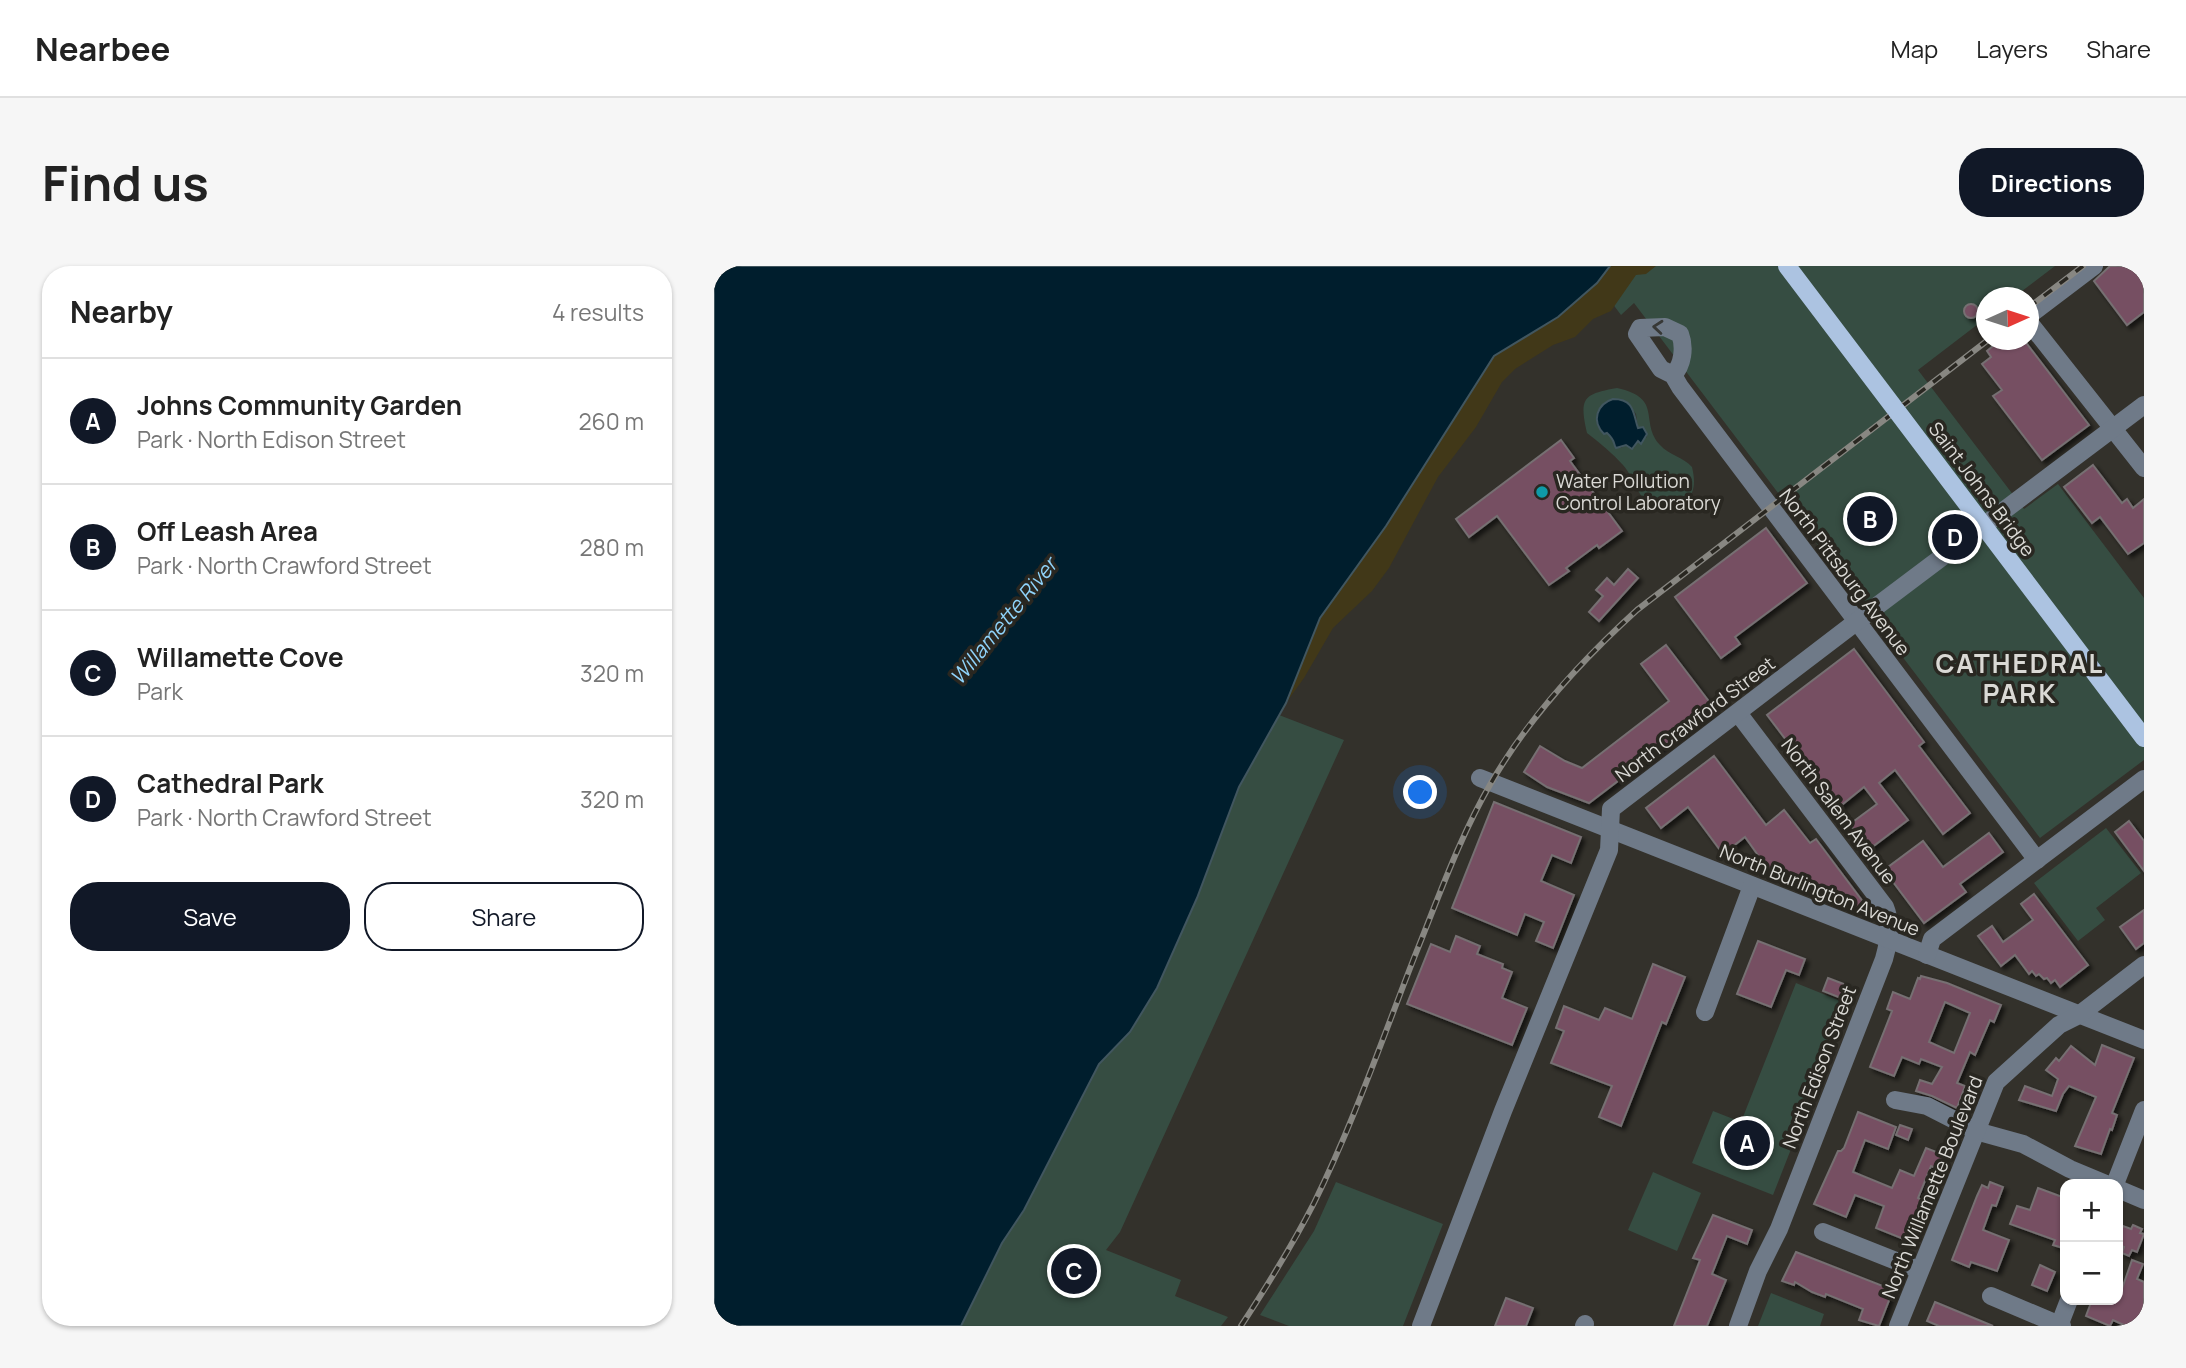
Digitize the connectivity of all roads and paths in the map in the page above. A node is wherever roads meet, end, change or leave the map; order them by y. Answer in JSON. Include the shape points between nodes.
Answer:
{"nodes":[{"id":1,"x":1787,"y":266,"type":"edge"},
{"id":2,"x":2094,"y":266,"type":"edge"},
{"id":3,"x":2039,"y":308,"type":"edge"},
{"id":4,"x":2039,"y":335,"type":"edge"},
{"id":5,"x":1673,"y":374,"type":"dead end"},
{"id":6,"x":2144,"y":405,"type":"edge"},
{"id":7,"x":2114,"y":428,"type":"junction"},
{"id":8,"x":2144,"y":468,"type":"edge"},
{"id":9,"x":1856,"y":623,"type":"junction"},
{"id":10,"x":1738,"y":713,"type":"junction"},
{"id":11,"x":2144,"y":738,"type":"edge"},
{"id":12,"x":1480,"y":778,"type":"dead end"},
{"id":13,"x":2144,"y":779,"type":"edge"},
{"id":14,"x":1610,"y":830,"type":"junction"},
{"id":15,"x":2037,"y":860,"type":"junction"},
{"id":16,"x":1752,"y":886,"type":"junction"},
{"id":17,"x":1889,"y":940,"type":"junction"},
{"id":18,"x":1927,"y":955,"type":"junction"},
{"id":19,"x":2144,"y":965,"type":"edge"},
{"id":20,"x":1705,"y":1012,"type":"dead end"},
{"id":21,"x":2079,"y":1015,"type":"junction"},
{"id":22,"x":2144,"y":1041,"type":"edge"},
{"id":23,"x":1895,"y":1100,"type":"dead end"},
{"id":24,"x":2144,"y":1110,"type":"edge"},
{"id":25,"x":1976,"y":1131,"type":"junction"},
{"id":26,"x":2094,"y":1179,"type":"edge"},
{"id":27,"x":2117,"y":1179,"type":"edge"},
{"id":28,"x":2123,"y":1191,"type":"edge"},
{"id":29,"x":2144,"y":1200,"type":"edge"},
{"id":30,"x":1823,"y":1232,"type":"dead end"},
{"id":31,"x":1919,"y":1270,"type":"junction"},
{"id":32,"x":1991,"y":1296,"type":"dead end"},
{"id":33,"x":2067,"y":1305,"type":"edge"},
{"id":34,"x":1421,"y":1326,"type":"edge"},
{"id":35,"x":1738,"y":1326,"type":"edge"},
{"id":36,"x":1898,"y":1326,"type":"edge"},
{"id":37,"x":2060,"y":1326,"type":"edge"}],
"edges":[{"from":1,"to":11,"type":"main road","name":"Saint Johns Bridge","bridge":true},
{"from":2,"to":3,"type":"street"},
{"from":4,"to":7,"type":"street"},
{"from":5,"to":9,"type":"street","name":"North Pittsburg Avenue"},
{"from":6,"to":7,"type":"street","name":"North Crawford Street"},
{"from":7,"to":8,"type":"street"},
{"from":7,"to":9,"type":"street","name":"North Crawford Street"},
{"from":9,"to":10,"type":"street","name":"North Crawford Street"},
{"from":9,"to":15,"type":"street","name":"North Pittsburg Avenue"},
{"from":10,"to":14,"type":"street","name":"North Crawford Street","via":[[1611,810]]},
{"from":10,"to":17,"type":"street","name":"North Salem Avenue","via":[[1885,907]]},
{"from":12,"to":14,"type":"street","name":"North Burlington Avenue"},
{"from":13,"to":15,"type":"street"},
{"from":14,"to":16,"type":"street","name":"North Burlington Avenue"},
{"from":14,"to":34,"type":"street","name":"North Crawford Street","via":[[1609,850]]},
{"from":15,"to":18,"type":"street","via":[[1932,939]]},
{"from":16,"to":17,"type":"street","name":"North Burlington Avenue"},
{"from":16,"to":20,"type":"street"},
{"from":17,"to":18,"type":"street","name":"North Burlington Avenue"},
{"from":17,"to":35,"type":"street","name":"North Edison Street"},
{"from":18,"to":21,"type":"street","name":"North Burlington Avenue"},
{"from":19,"to":21,"type":"street","name":"North Willamette Boulevard"},
{"from":21,"to":22,"type":"street","name":"North Burlington Avenue"},
{"from":21,"to":25,"type":"street","name":"North Willamette Boulevard","via":[[2059,1025],[2001,1075]]},
{"from":23,"to":25,"type":"street","via":[[1927,1106]]},
{"from":24,"to":27,"type":"street"},
{"from":25,"to":26,"type":"street","via":[[2023,1144]]},
{"from":25,"to":31,"type":"street","name":"North Willamette Boulevard"},
{"from":28,"to":29,"type":"street"},
{"from":30,"to":31,"type":"street"},
{"from":31,"to":36,"type":"street","name":"North Willamette Boulevard"},
{"from":32,"to":37,"type":"street"},
{"from":33,"to":37,"type":"street"}]}
